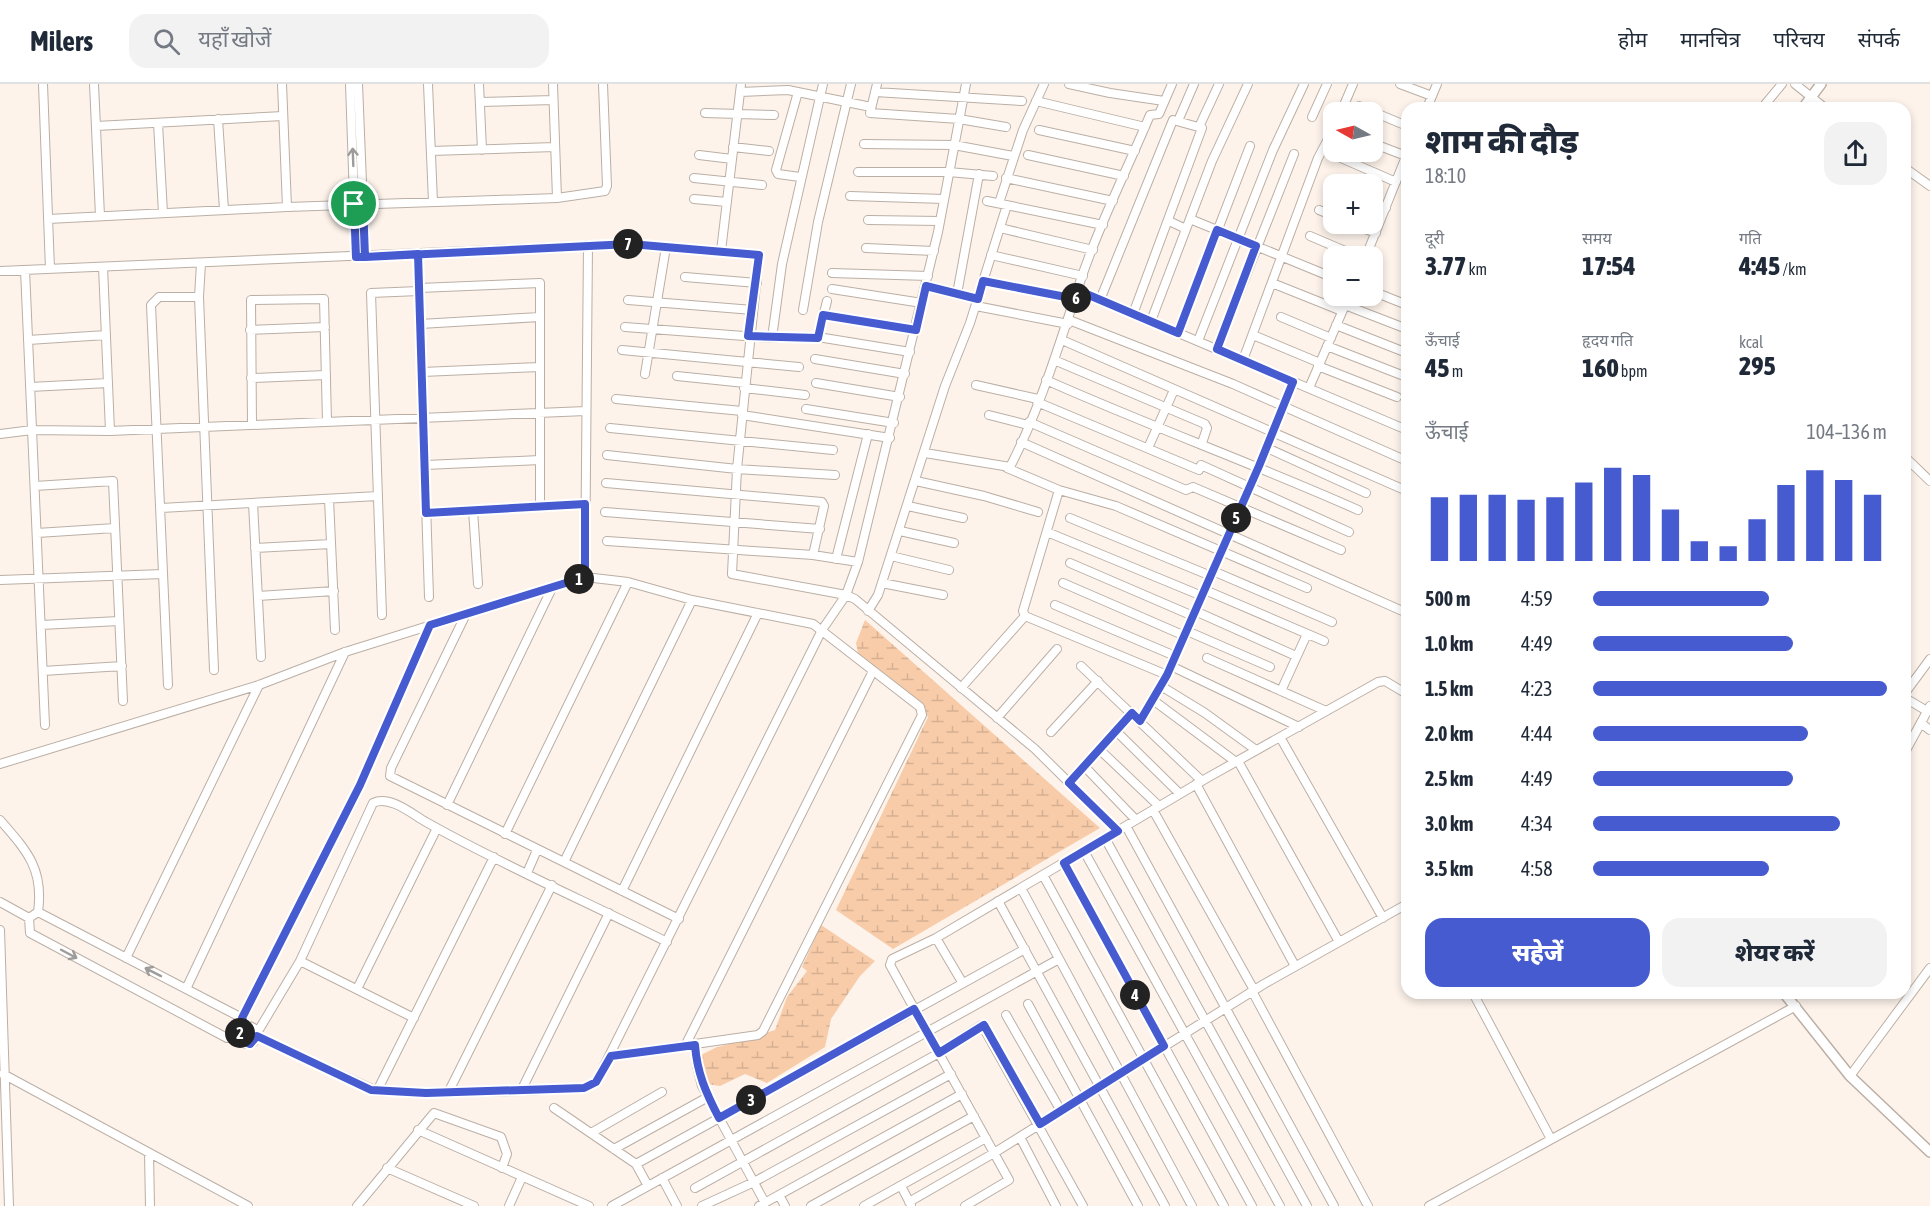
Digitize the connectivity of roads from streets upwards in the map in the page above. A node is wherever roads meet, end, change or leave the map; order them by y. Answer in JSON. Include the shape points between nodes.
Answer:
{"nodes":[{"id":1,"x":42,"y":84,"type":"edge"},
{"id":2,"x":94,"y":84,"type":"edge"},
{"id":3,"x":282,"y":84,"type":"edge"},
{"id":4,"x":350,"y":84,"type":"edge"},
{"id":5,"x":358,"y":84,"type":"edge"},
{"id":6,"x":428,"y":84,"type":"edge"},
{"id":7,"x":479,"y":84,"type":"edge"},
{"id":8,"x":553,"y":84,"type":"edge"},
{"id":9,"x":603,"y":84,"type":"edge"},
{"id":10,"x":823,"y":84,"type":"edge"},
{"id":11,"x":851,"y":84,"type":"edge"},
{"id":12,"x":966,"y":84,"type":"edge"},
{"id":13,"x":1044,"y":84,"type":"edge"},
{"id":14,"x":1069,"y":84,"type":"edge"},
{"id":15,"x":1172,"y":84,"type":"edge"},
{"id":16,"x":1194,"y":84,"type":"edge"},
{"id":17,"x":1219,"y":84,"type":"edge"},
{"id":18,"x":1248,"y":84,"type":"edge"},
{"id":19,"x":1304,"y":84,"type":"edge"},
{"id":20,"x":1327,"y":84,"type":"edge"},
{"id":21,"x":1353,"y":84,"type":"edge"},
{"id":22,"x":1400,"y":84,"type":"edge"},
{"id":23,"x":1437,"y":84,"type":"edge"},
{"id":24,"x":1782,"y":84,"type":"edge"},
{"id":25,"x":1795,"y":84,"type":"edge"},
{"id":26,"x":1821,"y":84,"type":"edge"},
{"id":27,"x":789,"y":87,"type":"edge"},
{"id":28,"x":740,"y":88,"type":"edge"},
{"id":29,"x":876,"y":88,"type":"edge"},
{"id":30,"x":798,"y":92,"type":"junction"},
{"id":31,"x":820,"y":96,"type":"junction"},
{"id":32,"x":1432,"y":96,"type":"junction"},
{"id":33,"x":964,"y":97,"type":"junction"},
{"id":34,"x":1811,"y":97,"type":"junction"},
{"id":35,"x":554,"y":100,"type":"junction"},
{"id":36,"x":846,"y":101,"type":"junction"},
{"id":37,"x":1022,"y":101,"type":"dead end"},
{"id":38,"x":1036,"y":101,"type":"junction"},
{"id":39,"x":1164,"y":101,"type":"junction"},
{"id":40,"x":480,"y":102,"type":"junction"},
{"id":41,"x":1345,"y":102,"type":"edge"},
{"id":42,"x":1430,"y":102,"type":"edge"},
{"id":43,"x":1767,"y":102,"type":"edge"},
{"id":44,"x":1807,"y":102,"type":"edge"},
{"id":45,"x":1817,"y":102,"type":"edge"},
{"id":46,"x":871,"y":106,"type":"junction"},
{"id":47,"x":705,"y":113,"type":"dead end"},
{"id":48,"x":737,"y":114,"type":"junction"},
{"id":49,"x":774,"y":115,"type":"dead end"},
{"id":50,"x":283,"y":116,"type":"junction"},
{"id":51,"x":1383,"y":116,"type":"edge"},
{"id":52,"x":1312,"y":117,"type":"dead end"},
{"id":53,"x":959,"y":119,"type":"junction"},
{"id":54,"x":218,"y":120,"type":"junction"},
{"id":55,"x":1178,"y":121,"type":"junction"},
{"id":56,"x":158,"y":123,"type":"junction"},
{"id":57,"x":1401,"y":124,"type":"edge"},
{"id":58,"x":96,"y":126,"type":"junction"},
{"id":59,"x":1006,"y":127,"type":"dead end"},
{"id":60,"x":1145,"y":127,"type":"junction"},
{"id":61,"x":1199,"y":127,"type":"junction"},
{"id":62,"x":1039,"y":130,"type":"dead end"},
{"id":63,"x":864,"y":144,"type":"dead end"},
{"id":64,"x":954,"y":146,"type":"junction"},
{"id":65,"x":1250,"y":146,"type":"dead end"},
{"id":66,"x":1383,"y":146,"type":"edge"},
{"id":67,"x":555,"y":147,"type":"junction"},
{"id":68,"x":733,"y":147,"type":"junction"},
{"id":69,"x":1323,"y":149,"type":"edge"},
{"id":70,"x":482,"y":150,"type":"junction"},
{"id":71,"x":430,"y":151,"type":"junction"},
{"id":72,"x":769,"y":151,"type":"dead end"},
{"id":73,"x":1135,"y":151,"type":"junction"},
{"id":74,"x":1401,"y":153,"type":"edge"},
{"id":75,"x":1294,"y":154,"type":"dead end"},
{"id":76,"x":699,"y":155,"type":"dead end"},
{"id":77,"x":1028,"y":155,"type":"dead end"},
{"id":78,"x":1013,"y":156,"type":"junction"},
{"id":79,"x":732,"y":159,"type":"junction"},
{"id":80,"x":1350,"y":162,"type":"edge"},
{"id":81,"x":1401,"y":170,"type":"edge"},
{"id":82,"x":858,"y":172,"type":"dead end"},
{"id":83,"x":949,"y":172,"type":"junction"},
{"id":84,"x":1911,"y":172,"type":"edge"},
{"id":85,"x":979,"y":174,"type":"junction"},
{"id":86,"x":993,"y":176,"type":"dead end"},
{"id":87,"x":1124,"y":176,"type":"junction"},
{"id":88,"x":800,"y":177,"type":"junction"},
{"id":89,"x":694,"y":178,"type":"dead end"},
{"id":90,"x":1006,"y":178,"type":"junction"},
{"id":91,"x":729,"y":180,"type":"junction"},
{"id":92,"x":1396,"y":182,"type":"junction"},
{"id":93,"x":762,"y":185,"type":"dead end"},
{"id":94,"x":1930,"y":186,"type":"edge"},
{"id":95,"x":850,"y":196,"type":"dead end"},
{"id":96,"x":557,"y":198,"type":"junction"},
{"id":97,"x":694,"y":199,"type":"dead end"},
{"id":98,"x":944,"y":199,"type":"junction"},
{"id":99,"x":987,"y":201,"type":"dead end"},
{"id":100,"x":1113,"y":201,"type":"junction"},
{"id":101,"x":433,"y":202,"type":"junction"},
{"id":102,"x":727,"y":202,"type":"junction"},
{"id":103,"x":359,"y":204,"type":"junction"},
{"id":104,"x":1003,"y":204,"type":"junction"},
{"id":105,"x":287,"y":207,"type":"junction"},
{"id":106,"x":1383,"y":207,"type":"edge"},
{"id":107,"x":1386,"y":208,"type":"junction"},
{"id":108,"x":224,"y":210,"type":"junction"},
{"id":109,"x":1319,"y":210,"type":"dead end"},
{"id":110,"x":1323,"y":212,"type":"edge"},
{"id":111,"x":163,"y":213,"type":"junction"},
{"id":112,"x":100,"y":216,"type":"junction"},
{"id":113,"x":1383,"y":216,"type":"edge"},
{"id":114,"x":48,"y":219,"type":"junction"},
{"id":115,"x":1190,"y":219,"type":"junction"},
{"id":116,"x":868,"y":220,"type":"dead end"},
{"id":117,"x":940,"y":221,"type":"junction"},
{"id":118,"x":1168,"y":221,"type":"junction"},
{"id":119,"x":1103,"y":225,"type":"junction"},
{"id":120,"x":1000,"y":228,"type":"junction"},
{"id":121,"x":1186,"y":229,"type":"junction"},
{"id":122,"x":1217,"y":230,"type":"junction"},
{"id":123,"x":1310,"y":236,"type":"dead end"},
{"id":124,"x":1237,"y":238,"type":"junction"},
{"id":125,"x":588,"y":245,"type":"junction"},
{"id":126,"x":1256,"y":246,"type":"junction"},
{"id":127,"x":1334,"y":246,"type":"edge"},
{"id":128,"x":666,"y":247,"type":"junction"},
{"id":129,"x":866,"y":248,"type":"dead end"},
{"id":130,"x":1093,"y":250,"type":"junction"},
{"id":131,"x":721,"y":251,"type":"junction"},
{"id":132,"x":934,"y":251,"type":"junction"},
{"id":133,"x":418,"y":254,"type":"junction"},
{"id":134,"x":991,"y":255,"type":"junction"},
{"id":135,"x":361,"y":257,"type":"junction"},
{"id":136,"x":1281,"y":257,"type":"junction"},
{"id":137,"x":201,"y":263,"type":"junction"},
{"id":138,"x":103,"y":267,"type":"junction"},
{"id":139,"x":50,"y":269,"type":"junction"},
{"id":140,"x":25,"y":270,"type":"junction"},
{"id":141,"x":0,"y":271,"type":"edge"},
{"id":142,"x":832,"y":273,"type":"dead end"},
{"id":143,"x":1323,"y":274,"type":"edge"},
{"id":144,"x":928,"y":276,"type":"junction"},
{"id":145,"x":1083,"y":276,"type":"junction"},
{"id":146,"x":686,"y":277,"type":"dead end"},
{"id":147,"x":983,"y":281,"type":"junction"},
{"id":148,"x":757,"y":283,"type":"junction"},
{"id":149,"x":1272,"y":283,"type":"junction"},
{"id":150,"x":926,"y":286,"type":"junction"},
{"id":151,"x":832,"y":289,"type":"dead end"},
{"id":152,"x":419,"y":290,"type":"junction"},
{"id":153,"x":957,"y":294,"type":"junction"},
{"id":154,"x":1076,"y":294,"type":"junction"},
{"id":155,"x":1383,"y":295,"type":"edge"},
{"id":156,"x":199,"y":297,"type":"junction"},
{"id":157,"x":628,"y":300,"type":"dead end"},
{"id":158,"x":1100,"y":300,"type":"junction"},
{"id":159,"x":827,"y":301,"type":"dead end"},
{"id":160,"x":657,"y":302,"type":"junction"},
{"id":161,"x":977,"y":302,"type":"junction"},
{"id":162,"x":922,"y":303,"type":"junction"},
{"id":163,"x":1401,"y":303,"type":"edge"},
{"id":164,"x":1343,"y":308,"type":"junction"},
{"id":165,"x":753,"y":310,"type":"junction"},
{"id":166,"x":803,"y":310,"type":"dead end"},
{"id":167,"x":1133,"y":314,"type":"junction"},
{"id":168,"x":823,"y":315,"type":"junction"},
{"id":169,"x":540,"y":317,"type":"junction"},
{"id":170,"x":1281,"y":317,"type":"dead end"},
{"id":171,"x":1151,"y":321,"type":"junction"},
{"id":172,"x":1068,"y":322,"type":"junction"},
{"id":173,"x":420,"y":324,"type":"junction"},
{"id":174,"x":1336,"y":326,"type":"junction"},
{"id":175,"x":325,"y":327,"type":"junction"},
{"id":176,"x":625,"y":327,"type":"dead end"},
{"id":177,"x":1401,"y":327,"type":"edge"},
{"id":178,"x":652,"y":329,"type":"junction"},
{"id":179,"x":250,"y":330,"type":"junction"},
{"id":180,"x":916,"y":330,"type":"junction"},
{"id":181,"x":1178,"y":333,"type":"junction"},
{"id":182,"x":106,"y":334,"type":"junction"},
{"id":183,"x":1252,"y":334,"type":"junction"},
{"id":184,"x":748,"y":336,"type":"junction"},
{"id":185,"x":772,"y":338,"type":"junction"},
{"id":186,"x":818,"y":338,"type":"junction"},
{"id":187,"x":1331,"y":338,"type":"junction"},
{"id":188,"x":28,"y":340,"type":"junction"},
{"id":189,"x":1062,"y":340,"type":"junction"},
{"id":190,"x":1197,"y":341,"type":"junction"},
{"id":191,"x":1327,"y":346,"type":"junction"},
{"id":192,"x":1217,"y":349,"type":"junction"},
{"id":193,"x":622,"y":350,"type":"dead end"},
{"id":194,"x":1401,"y":351,"type":"edge"},
{"id":195,"x":648,"y":352,"type":"junction"},
{"id":196,"x":910,"y":352,"type":"junction"},
{"id":197,"x":815,"y":359,"type":"dead end"},
{"id":198,"x":1054,"y":360,"type":"junction"},
{"id":199,"x":1243,"y":360,"type":"junction"},
{"id":200,"x":746,"y":361,"type":"junction"},
{"id":201,"x":1319,"y":365,"type":"junction"},
{"id":202,"x":540,"y":367,"type":"junction"},
{"id":203,"x":799,"y":367,"type":"dead end"},
{"id":204,"x":422,"y":372,"type":"junction"},
{"id":205,"x":645,"y":374,"type":"dead end"},
{"id":206,"x":905,"y":374,"type":"junction"},
{"id":207,"x":326,"y":375,"type":"junction"},
{"id":208,"x":1401,"y":375,"type":"edge"},
{"id":209,"x":677,"y":376,"type":"dead end"},
{"id":210,"x":251,"y":378,"type":"junction"},
{"id":211,"x":1046,"y":380,"type":"junction"},
{"id":212,"x":1293,"y":382,"type":"junction"},
{"id":213,"x":108,"y":383,"type":"junction"},
{"id":214,"x":816,"y":383,"type":"dead end"},
{"id":215,"x":744,"y":385,"type":"junction"},
{"id":216,"x":976,"y":385,"type":"dead end"},
{"id":217,"x":30,"y":387,"type":"junction"},
{"id":218,"x":1309,"y":388,"type":"junction"},
{"id":219,"x":1174,"y":390,"type":"junction"},
{"id":220,"x":805,"y":395,"type":"dead end"},
{"id":221,"x":900,"y":397,"type":"junction"},
{"id":222,"x":1397,"y":397,"type":"dead end"},
{"id":223,"x":616,"y":399,"type":"dead end"},
{"id":224,"x":1038,"y":400,"type":"junction"},
{"id":225,"x":1284,"y":406,"type":"junction"},
{"id":226,"x":1166,"y":408,"type":"junction"},
{"id":227,"x":806,"y":409,"type":"dead end"},
{"id":228,"x":586,"y":411,"type":"junction"},
{"id":229,"x":540,"y":412,"type":"junction"},
{"id":230,"x":742,"y":413,"type":"junction"},
{"id":231,"x":989,"y":415,"type":"dead end"},
{"id":232,"x":423,"y":417,"type":"junction"},
{"id":233,"x":375,"y":419,"type":"junction"},
{"id":234,"x":327,"y":422,"type":"junction"},
{"id":235,"x":894,"y":423,"type":"junction"},
{"id":236,"x":1029,"y":423,"type":"junction"},
{"id":237,"x":252,"y":425,"type":"junction"},
{"id":238,"x":205,"y":427,"type":"junction"},
{"id":239,"x":1401,"y":427,"type":"edge"},
{"id":240,"x":610,"y":428,"type":"dead end"},
{"id":241,"x":157,"y":429,"type":"junction"},
{"id":242,"x":1156,"y":429,"type":"junction"},
{"id":243,"x":32,"y":430,"type":"junction"},
{"id":244,"x":110,"y":431,"type":"junction"},
{"id":245,"x":0,"y":434,"type":"edge"},
{"id":246,"x":868,"y":434,"type":"junction"},
{"id":247,"x":1272,"y":434,"type":"junction"},
{"id":248,"x":890,"y":438,"type":"junction"},
{"id":249,"x":740,"y":440,"type":"junction"},
{"id":250,"x":1021,"y":442,"type":"junction"},
{"id":251,"x":1202,"y":443,"type":"junction"},
{"id":252,"x":1148,"y":448,"type":"junction"},
{"id":253,"x":1267,"y":448,"type":"junction"},
{"id":254,"x":833,"y":450,"type":"dead end"},
{"id":255,"x":925,"y":453,"type":"junction"},
{"id":256,"x":607,"y":455,"type":"dead end"},
{"id":257,"x":1401,"y":458,"type":"edge"},
{"id":258,"x":540,"y":460,"type":"junction"},
{"id":259,"x":1911,"y":462,"type":"edge"},
{"id":260,"x":425,"y":465,"type":"junction"},
{"id":261,"x":1259,"y":466,"type":"junction"},
{"id":262,"x":1007,"y":468,"type":"junction"},
{"id":263,"x":737,"y":469,"type":"junction"},
{"id":264,"x":835,"y":475,"type":"dead end"},
{"id":265,"x":1928,"y":475,"type":"edge"},
{"id":266,"x":916,"y":481,"type":"junction"},
{"id":267,"x":606,"y":483,"type":"dead end"},
{"id":268,"x":34,"y":486,"type":"junction"},
{"id":269,"x":1250,"y":487,"type":"junction"},
{"id":270,"x":1401,"y":488,"type":"edge"},
{"id":271,"x":1059,"y":490,"type":"junction"},
{"id":272,"x":1366,"y":493,"type":"dead end"},
{"id":273,"x":378,"y":496,"type":"junction"},
{"id":274,"x":736,"y":496,"type":"junction"},
{"id":275,"x":329,"y":499,"type":"junction"},
{"id":276,"x":253,"y":503,"type":"junction"},
{"id":277,"x":585,"y":504,"type":"junction"},
{"id":278,"x":208,"y":505,"type":"junction"},
{"id":279,"x":540,"y":506,"type":"junction"},
{"id":280,"x":908,"y":506,"type":"junction"},
{"id":281,"x":1242,"y":507,"type":"junction"},
{"id":282,"x":161,"y":508,"type":"junction"},
{"id":283,"x":473,"y":510,"type":"junction"},
{"id":284,"x":1358,"y":510,"type":"dead end"},
{"id":285,"x":605,"y":512,"type":"dead end"},
{"id":286,"x":1038,"y":512,"type":"dead end"},
{"id":287,"x":426,"y":513,"type":"junction"},
{"id":288,"x":963,"y":518,"type":"dead end"},
{"id":289,"x":1070,"y":518,"type":"dead end"},
{"id":290,"x":735,"y":524,"type":"junction"},
{"id":291,"x":115,"y":528,"type":"junction"},
{"id":292,"x":820,"y":530,"type":"junction"},
{"id":293,"x":900,"y":531,"type":"junction"},
{"id":294,"x":1047,"y":532,"type":"junction"},
{"id":295,"x":1349,"y":532,"type":"dead end"},
{"id":296,"x":37,"y":534,"type":"junction"},
{"id":297,"x":1229,"y":534,"type":"junction"},
{"id":298,"x":607,"y":541,"type":"dead end"},
{"id":299,"x":954,"y":543,"type":"dead end"},
{"id":300,"x":331,"y":544,"type":"junction"},
{"id":301,"x":255,"y":548,"type":"junction"},
{"id":302,"x":735,"y":550,"type":"junction"},
{"id":303,"x":1341,"y":550,"type":"dead end"},
{"id":304,"x":1222,"y":551,"type":"junction"},
{"id":305,"x":813,"y":555,"type":"junction"},
{"id":306,"x":891,"y":556,"type":"junction"},
{"id":307,"x":836,"y":559,"type":"junction"},
{"id":308,"x":858,"y":562,"type":"junction"},
{"id":309,"x":1070,"y":563,"type":"dead end"},
{"id":310,"x":949,"y":570,"type":"dead end"},
{"id":311,"x":163,"y":574,"type":"junction"},
{"id":312,"x":1212,"y":574,"type":"junction"},
{"id":313,"x":117,"y":575,"type":"junction"},
{"id":314,"x":585,"y":577,"type":"junction"},
{"id":315,"x":39,"y":578,"type":"junction"},
{"id":316,"x":0,"y":580,"type":"edge"},
{"id":317,"x":628,"y":582,"type":"junction"},
{"id":318,"x":882,"y":583,"type":"junction"},
{"id":319,"x":1063,"y":583,"type":"dead end"},
{"id":320,"x":478,"y":584,"type":"dead end"},
{"id":321,"x":553,"y":586,"type":"junction"},
{"id":322,"x":1307,"y":588,"type":"dead end"},
{"id":323,"x":334,"y":591,"type":"junction"},
{"id":324,"x":1203,"y":593,"type":"junction"},
{"id":325,"x":846,"y":595,"type":"junction"},
{"id":326,"x":943,"y":595,"type":"dead end"},
{"id":327,"x":258,"y":596,"type":"junction"},
{"id":328,"x":429,"y":597,"type":"dead end"},
{"id":329,"x":692,"y":600,"type":"junction"},
{"id":330,"x":1054,"y":604,"type":"dead end"},
{"id":331,"x":868,"y":610,"type":"junction"},
{"id":332,"x":1401,"y":610,"type":"edge"},
{"id":333,"x":758,"y":613,"type":"junction"},
{"id":334,"x":466,"y":614,"type":"junction"},
{"id":335,"x":1194,"y":614,"type":"junction"},
{"id":336,"x":382,"y":615,"type":"dead end"},
{"id":337,"x":1025,"y":616,"type":"junction"},
{"id":338,"x":119,"y":621,"type":"junction"},
{"id":339,"x":1332,"y":622,"type":"dead end"},
{"id":340,"x":41,"y":625,"type":"junction"},
{"id":341,"x":430,"y":625,"type":"junction"},
{"id":342,"x":335,"y":630,"type":"dead end"},
{"id":343,"x":822,"y":630,"type":"junction"},
{"id":344,"x":1186,"y":633,"type":"junction"},
{"id":345,"x":1306,"y":634,"type":"junction"},
{"id":346,"x":1324,"y":641,"type":"dead end"},
{"id":347,"x":1057,"y":649,"type":"dead end"},
{"id":348,"x":345,"y":652,"type":"junction"},
{"id":349,"x":1176,"y":656,"type":"junction"},
{"id":350,"x":1296,"y":656,"type":"junction"},
{"id":351,"x":261,"y":657,"type":"dead end"},
{"id":352,"x":1207,"y":658,"type":"dead end"},
{"id":353,"x":1930,"y":659,"type":"edge"},
{"id":354,"x":122,"y":666,"type":"junction"},
{"id":355,"x":1082,"y":666,"type":"dead end"},
{"id":356,"x":1171,"y":666,"type":"junction"},
{"id":357,"x":1270,"y":667,"type":"dead end"},
{"id":358,"x":214,"y":670,"type":"dead end"},
{"id":359,"x":43,"y":671,"type":"junction"},
{"id":360,"x":873,"y":671,"type":"junction"},
{"id":361,"x":1167,"y":675,"type":"junction"},
{"id":362,"x":1098,"y":681,"type":"junction"},
{"id":363,"x":168,"y":685,"type":"dead end"},
{"id":364,"x":259,"y":685,"type":"junction"},
{"id":365,"x":1911,"y":685,"type":"edge"},
{"id":366,"x":1161,"y":686,"type":"junction"},
{"id":367,"x":961,"y":688,"type":"junction"},
{"id":368,"x":1401,"y":690,"type":"edge"},
{"id":369,"x":1281,"y":691,"type":"junction"},
{"id":370,"x":1153,"y":700,"type":"junction"},
{"id":371,"x":123,"y":701,"type":"dead end"},
{"id":372,"x":1911,"y":701,"type":"edge"},
{"id":373,"x":1929,"y":709,"type":"edge"},
{"id":374,"x":1326,"y":711,"type":"junction"},
{"id":375,"x":1132,"y":713,"type":"junction"},
{"id":376,"x":997,"y":718,"type":"junction"},
{"id":377,"x":1140,"y":721,"type":"junction"},
{"id":378,"x":1921,"y":723,"type":"junction"},
{"id":379,"x":45,"y":725,"type":"dead end"},
{"id":380,"x":1299,"y":727,"type":"junction"},
{"id":381,"x":1930,"y":730,"type":"edge"},
{"id":382,"x":1116,"y":731,"type":"junction"},
{"id":383,"x":1051,"y":732,"type":"dead end"},
{"id":384,"x":1280,"y":737,"type":"junction"},
{"id":385,"x":1911,"y":741,"type":"edge"},
{"id":386,"x":1099,"y":749,"type":"junction"},
{"id":387,"x":1256,"y":750,"type":"junction"},
{"id":388,"x":1237,"y":761,"type":"junction"},
{"id":389,"x":0,"y":764,"type":"edge"},
{"id":390,"x":1084,"y":766,"type":"junction"},
{"id":391,"x":1069,"y":783,"type":"junction"},
{"id":392,"x":1199,"y":783,"type":"junction"},
{"id":393,"x":1180,"y":794,"type":"junction"},
{"id":394,"x":447,"y":805,"type":"junction"},
{"id":395,"x":1156,"y":808,"type":"junction"},
{"id":396,"x":0,"y":820,"type":"edge"},
{"id":397,"x":1136,"y":820,"type":"junction"},
{"id":398,"x":1126,"y":826,"type":"junction"},
{"id":399,"x":437,"y":828,"type":"junction"},
{"id":400,"x":1118,"y":831,"type":"junction"},
{"id":401,"x":506,"y":834,"type":"junction"},
{"id":402,"x":1105,"y":838,"type":"junction"},
{"id":403,"x":537,"y":850,"type":"junction"},
{"id":404,"x":1084,"y":851,"type":"junction"},
{"id":405,"x":494,"y":856,"type":"junction"},
{"id":406,"x":564,"y":862,"type":"junction"},
{"id":407,"x":1064,"y":863,"type":"junction"},
{"id":408,"x":527,"y":873,"type":"junction"},
{"id":409,"x":1043,"y":875,"type":"junction"},
{"id":410,"x":552,"y":885,"type":"junction"},
{"id":411,"x":1021,"y":888,"type":"junction"},
{"id":412,"x":622,"y":891,"type":"junction"},
{"id":413,"x":0,"y":902,"type":"edge"},
{"id":414,"x":998,"y":902,"type":"junction"},
{"id":415,"x":1401,"y":908,"type":"edge"},
{"id":416,"x":38,"y":912,"type":"junction"},
{"id":417,"x":609,"y":913,"type":"junction"},
{"id":418,"x":29,"y":918,"type":"junction"},
{"id":419,"x":1383,"y":918,"type":"junction"},
{"id":420,"x":679,"y":919,"type":"junction"},
{"id":421,"x":0,"y":930,"type":"edge"},
{"id":422,"x":936,"y":938,"type":"junction"},
{"id":423,"x":668,"y":942,"type":"junction"},
{"id":424,"x":1339,"y":942,"type":"junction"},
{"id":425,"x":1025,"y":949,"type":"junction"},
{"id":426,"x":126,"y":958,"type":"junction"},
{"id":427,"x":1059,"y":959,"type":"junction"},
{"id":428,"x":300,"y":961,"type":"junction"},
{"id":429,"x":1295,"y":966,"type":"junction"},
{"id":430,"x":1930,"y":968,"type":"edge"},
{"id":431,"x":1037,"y":971,"type":"junction"},
{"id":432,"x":962,"y":982,"type":"junction"},
{"id":433,"x":186,"y":989,"type":"junction"},
{"id":434,"x":357,"y":990,"type":"junction"},
{"id":435,"x":1253,"y":991,"type":"junction"},
{"id":436,"x":1911,"y":994,"type":"edge"},
{"id":437,"x":1476,"y":999,"type":"edge"},
{"id":438,"x":1790,"y":999,"type":"edge"},
{"id":439,"x":1907,"y":999,"type":"edge"},
{"id":440,"x":1028,"y":1004,"type":"dead end"},
{"id":441,"x":1796,"y":1006,"type":"junction"},
{"id":442,"x":1227,"y":1007,"type":"junction"},
{"id":443,"x":914,"y":1009,"type":"junction"},
{"id":444,"x":1006,"y":1015,"type":"dead end"},
{"id":445,"x":242,"y":1018,"type":"junction"},
{"id":446,"x":414,"y":1018,"type":"junction"},
{"id":447,"x":1206,"y":1020,"type":"junction"},
{"id":448,"x":246,"y":1027,"type":"junction"},
{"id":449,"x":927,"y":1031,"type":"junction"},
{"id":450,"x":1185,"y":1033,"type":"junction"},
{"id":451,"x":257,"y":1035,"type":"junction"},
{"id":452,"x":240,"y":1037,"type":"junction"},
{"id":453,"x":695,"y":1045,"type":"junction"},
{"id":454,"x":685,"y":1046,"type":"junction"},
{"id":455,"x":1164,"y":1046,"type":"junction"},
{"id":456,"x":939,"y":1053,"type":"junction"},
{"id":457,"x":611,"y":1056,"type":"junction"},
{"id":458,"x":1143,"y":1059,"type":"junction"},
{"id":459,"x":1121,"y":1073,"type":"junction"},
{"id":460,"x":3,"y":1074,"type":"junction"},
{"id":461,"x":951,"y":1074,"type":"junction"},
{"id":462,"x":1850,"y":1076,"type":"junction"},
{"id":463,"x":1100,"y":1086,"type":"junction"},
{"id":464,"x":377,"y":1091,"type":"junction"},
{"id":465,"x":521,"y":1091,"type":"junction"},
{"id":466,"x":662,"y":1092,"type":"dead end"},
{"id":467,"x":448,"y":1093,"type":"junction"},
{"id":468,"x":962,"y":1094,"type":"junction"},
{"id":469,"x":708,"y":1097,"type":"junction"},
{"id":470,"x":1080,"y":1099,"type":"junction"},
{"id":471,"x":554,"y":1108,"type":"dead end"},
{"id":472,"x":1061,"y":1111,"type":"junction"},
{"id":473,"x":974,"y":1116,"type":"junction"},
{"id":474,"x":719,"y":1118,"type":"junction"},
{"id":475,"x":1040,"y":1124,"type":"junction"},
{"id":476,"x":418,"y":1130,"type":"junction"},
{"id":477,"x":591,"y":1133,"type":"junction"},
{"id":478,"x":1020,"y":1137,"type":"junction"},
{"id":479,"x":986,"y":1138,"type":"junction"},
{"id":480,"x":1551,"y":1138,"type":"junction"},
{"id":481,"x":731,"y":1140,"type":"junction"},
{"id":482,"x":614,"y":1149,"type":"junction"},
{"id":483,"x":1930,"y":1152,"type":"edge"},
{"id":484,"x":149,"y":1153,"type":"junction"},
{"id":485,"x":994,"y":1153,"type":"junction"},
{"id":486,"x":743,"y":1161,"type":"junction"},
{"id":487,"x":636,"y":1164,"type":"junction"},
{"id":488,"x":502,"y":1167,"type":"junction"},
{"id":489,"x":387,"y":1168,"type":"junction"},
{"id":490,"x":522,"y":1177,"type":"junction"},
{"id":491,"x":662,"y":1178,"type":"junction"},
{"id":492,"x":754,"y":1182,"type":"junction"},
{"id":493,"x":648,"y":1186,"type":"junction"},
{"id":494,"x":901,"y":1186,"type":"junction"},
{"id":495,"x":695,"y":1188,"type":"dead end"},
{"id":496,"x":779,"y":1195,"type":"junction"},
{"id":497,"x":762,"y":1204,"type":"edge"},
{"id":498,"x":910,"y":1204,"type":"edge"},
{"id":499,"x":9,"y":1206,"type":"edge"},
{"id":500,"x":150,"y":1206,"type":"edge"},
{"id":501,"x":248,"y":1206,"type":"edge"},
{"id":502,"x":359,"y":1206,"type":"edge"},
{"id":503,"x":474,"y":1206,"type":"edge"},
{"id":504,"x":508,"y":1206,"type":"edge"},
{"id":505,"x":589,"y":1206,"type":"edge"},
{"id":506,"x":612,"y":1206,"type":"edge"},
{"id":507,"x":677,"y":1206,"type":"edge"},
{"id":508,"x":702,"y":1206,"type":"edge"},
{"id":509,"x":785,"y":1206,"type":"edge"},
{"id":510,"x":811,"y":1206,"type":"edge"},
{"id":511,"x":864,"y":1206,"type":"edge"},
{"id":512,"x":965,"y":1206,"type":"edge"},
{"id":513,"x":1056,"y":1206,"type":"edge"},
{"id":514,"x":1083,"y":1206,"type":"edge"},
{"id":515,"x":1138,"y":1206,"type":"edge"},
{"id":516,"x":1165,"y":1206,"type":"edge"},
{"id":517,"x":1192,"y":1206,"type":"edge"},
{"id":518,"x":1224,"y":1206,"type":"edge"},
{"id":519,"x":1252,"y":1206,"type":"edge"},
{"id":520,"x":1280,"y":1206,"type":"edge"},
{"id":521,"x":1307,"y":1206,"type":"edge"},
{"id":522,"x":1334,"y":1206,"type":"edge"},
{"id":523,"x":1368,"y":1206,"type":"edge"},
{"id":524,"x":1429,"y":1206,"type":"edge"}],
"edges":[{"from":1,"to":114,"type":"street"},
{"from":2,"to":58,"type":"street"},
{"from":3,"to":50,"type":"street"},
{"from":103,"to":4,"type":"street","one_way":true},
{"from":5,"to":103,"type":"street"},
{"from":6,"to":71,"type":"street"},
{"from":7,"to":40,"type":"street"},
{"from":8,"to":35,"type":"street"},
{"from":9,"to":96,"type":"street","via":[[606,188],[595,194]]},
{"from":10,"to":31,"type":"street"},
{"from":11,"to":36,"type":"street"},
{"from":12,"to":33,"type":"street"},
{"from":13,"to":38,"type":"street"},
{"from":14,"to":39,"type":"street"},
{"from":15,"to":39,"type":"street"},
{"from":16,"to":55,"type":"street"},
{"from":17,"to":61,"type":"street"},
{"from":18,"to":115,"type":"street"},
{"from":19,"to":124,"type":"street"},
{"from":20,"to":52,"type":"street"},
{"from":21,"to":41,"type":"street"},
{"from":22,"to":32,"type":"street"},
{"from":23,"to":32,"type":"street"},
{"from":24,"to":43,"type":"street"},
{"from":25,"to":34,"type":"street"},
{"from":26,"to":34,"type":"street"},
{"from":27,"to":28,"type":"street"},
{"from":27,"to":30,"type":"street"},
{"from":28,"to":48,"type":"street"},
{"from":29,"to":33,"type":"street"},
{"from":29,"to":46,"type":"street"},
{"from":30,"to":31,"type":"street"},
{"from":30,"to":88,"type":"street","via":[[776,170],[778,174]]},
{"from":31,"to":36,"type":"street"},
{"from":31,"to":88,"type":"street"},
{"from":32,"to":42,"type":"street"},
{"from":33,"to":37,"type":"street"},
{"from":33,"to":53,"type":"street"},
{"from":34,"to":44,"type":"street"},
{"from":34,"to":45,"type":"street"},
{"from":35,"to":40,"type":"street"},
{"from":35,"to":67,"type":"street"},
{"from":36,"to":46,"type":"street"},
{"from":36,"to":166,"type":"street","via":[[818,222]]},
{"from":38,"to":60,"type":"street"},
{"from":38,"to":78,"type":"street"},
{"from":39,"to":60,"type":"street","via":[[1158,114],[1150,115]]},
{"from":40,"to":70,"type":"street"},
{"from":46,"to":53,"type":"street","via":[[872,114]]},
{"from":47,"to":48,"type":"street"},
{"from":48,"to":49,"type":"street"},
{"from":48,"to":68,"type":"street"},
{"from":50,"to":54,"type":"street"},
{"from":50,"to":105,"type":"street"},
{"from":51,"to":57,"type":"street"},
{"from":53,"to":59,"type":"street"},
{"from":53,"to":64,"type":"street"},
{"from":54,"to":56,"type":"street"},
{"from":54,"to":108,"type":"street"},
{"from":55,"to":61,"type":"street"},
{"from":55,"to":158,"type":"street","via":[[1173,120]]},
{"from":56,"to":58,"type":"street"},
{"from":56,"to":111,"type":"street"},
{"from":58,"to":112,"type":"street"},
{"from":60,"to":73,"type":"street"},
{"from":61,"to":118,"type":"street","via":[[1204,130]]},
{"from":62,"to":73,"type":"street"},
{"from":63,"to":64,"type":"street"},
{"from":64,"to":78,"type":"street"},
{"from":64,"to":83,"type":"street"},
{"from":65,"to":122,"type":"street"},
{"from":66,"to":74,"type":"street"},
{"from":67,"to":70,"type":"street"},
{"from":67,"to":96,"type":"street"},
{"from":68,"to":72,"type":"street"},
{"from":68,"to":79,"type":"street"},
{"from":69,"to":136,"type":"street"},
{"from":70,"to":71,"type":"street"},
{"from":71,"to":101,"type":"street"},
{"from":73,"to":87,"type":"street"},
{"from":75,"to":126,"type":"street"},
{"from":76,"to":79,"type":"street"},
{"from":77,"to":87,"type":"street"},
{"from":78,"to":90,"type":"street"},
{"from":79,"to":91,"type":"street"},
{"from":80,"to":92,"type":"street"},
{"from":81,"to":92,"type":"street"},
{"from":82,"to":83,"type":"street"},
{"from":83,"to":85,"type":"street"},
{"from":83,"to":98,"type":"street"},
{"from":84,"to":94,"type":"street"},
{"from":85,"to":86,"type":"street"},
{"from":85,"to":153,"type":"street"},
{"from":87,"to":100,"type":"street"},
{"from":88,"to":185,"type":"street"},
{"from":89,"to":91,"type":"street"},
{"from":90,"to":100,"type":"street"},
{"from":90,"to":104,"type":"street"},
{"from":91,"to":93,"type":"street"},
{"from":91,"to":102,"type":"street"},
{"from":92,"to":107,"type":"street"},
{"from":95,"to":98,"type":"street"},
{"from":96,"to":101,"type":"street"},
{"from":97,"to":102,"type":"street"},
{"from":98,"to":117,"type":"street"},
{"from":99,"to":104,"type":"street"},
{"from":100,"to":119,"type":"street"},
{"from":101,"to":103,"type":"street"},
{"from":102,"to":131,"type":"street"},
{"from":103,"to":105,"type":"street"},
{"from":103,"to":135,"type":"street"},
{"from":104,"to":119,"type":"street"},
{"from":104,"to":120,"type":"street"},
{"from":105,"to":108,"type":"street"},
{"from":106,"to":107,"type":"street"},
{"from":107,"to":113,"type":"street"},
{"from":108,"to":111,"type":"street"},
{"from":109,"to":110,"type":"street"},
{"from":111,"to":112,"type":"street"},
{"from":112,"to":114,"type":"street"},
{"from":114,"to":139,"type":"street"},
{"from":115,"to":121,"type":"street"},
{"from":115,"to":122,"type":"street"},
{"from":116,"to":117,"type":"street"},
{"from":117,"to":132,"type":"street"},
{"from":118,"to":121,"type":"street"},
{"from":118,"to":167,"type":"street"},
{"from":119,"to":130,"type":"street"},
{"from":120,"to":130,"type":"street"},
{"from":120,"to":134,"type":"street"},
{"from":121,"to":171,"type":"street"},
{"from":122,"to":124,"type":"street"},
{"from":122,"to":181,"type":"street"},
{"from":123,"to":127,"type":"street"},
{"from":124,"to":126,"type":"street"},
{"from":124,"to":190,"type":"street"},
{"from":125,"to":128,"type":"street"},
{"from":125,"to":133,"type":"street"},
{"from":125,"to":228,"type":"street"},
{"from":126,"to":136,"type":"street"},
{"from":126,"to":192,"type":"street"},
{"from":128,"to":131,"type":"street"},
{"from":128,"to":160,"type":"street"},
{"from":129,"to":132,"type":"street"},
{"from":130,"to":145,"type":"street"},
{"from":131,"to":148,"type":"street","via":[[759,255]]},
{"from":132,"to":144,"type":"street"},
{"from":133,"to":135,"type":"street"},
{"from":133,"to":152,"type":"street"},
{"from":134,"to":145,"type":"street"},
{"from":134,"to":147,"type":"street"},
{"from":135,"to":137,"type":"street"},
{"from":136,"to":143,"type":"street"},
{"from":136,"to":149,"type":"street"},
{"from":137,"to":138,"type":"street"},
{"from":137,"to":156,"type":"street"},
{"from":138,"to":139,"type":"street"},
{"from":138,"to":182,"type":"street"},
{"from":139,"to":140,"type":"street"},
{"from":140,"to":141,"type":"street"},
{"from":140,"to":188,"type":"street"},
{"from":142,"to":144,"type":"street"},
{"from":144,"to":150,"type":"street"},
{"from":145,"to":154,"type":"street"},
{"from":146,"to":148,"type":"street"},
{"from":147,"to":154,"type":"street"},
{"from":147,"to":161,"type":"street"},
{"from":148,"to":165,"type":"street"},
{"from":149,"to":164,"type":"street"},
{"from":149,"to":183,"type":"street"},
{"from":150,"to":153,"type":"street"},
{"from":150,"to":162,"type":"street"},
{"from":151,"to":162,"type":"street"},
{"from":152,"to":169,"type":"street","via":[[540,283]]},
{"from":152,"to":173,"type":"street"},
{"from":152,"to":233,"type":"street","via":[[371,293]]},
{"from":153,"to":161,"type":"street"},
{"from":154,"to":158,"type":"street"},
{"from":154,"to":172,"type":"street"},
{"from":155,"to":163,"type":"street"},
{"from":156,"to":238,"type":"street"},
{"from":156,"to":241,"type":"street","via":[[159,297],[151,305]]},
{"from":157,"to":160,"type":"street"},
{"from":158,"to":167,"type":"street"},
{"from":159,"to":168,"type":"street"},
{"from":160,"to":165,"type":"street"},
{"from":160,"to":178,"type":"street"},
{"from":161,"to":172,"type":"street"},
{"from":161,"to":255,"type":"street"},
{"from":162,"to":180,"type":"street"},
{"from":164,"to":174,"type":"street"},
{"from":164,"to":177,"type":"street"},
{"from":165,"to":184,"type":"street"},
{"from":167,"to":171,"type":"street"},
{"from":168,"to":180,"type":"street"},
{"from":168,"to":186,"type":"street"},
{"from":169,"to":173,"type":"street"},
{"from":169,"to":202,"type":"street"},
{"from":170,"to":187,"type":"street"},
{"from":171,"to":181,"type":"street"},
{"from":172,"to":189,"type":"street"},
{"from":172,"to":225,"type":"street"},
{"from":173,"to":204,"type":"street"},
{"from":174,"to":187,"type":"street"},
{"from":174,"to":194,"type":"street"},
{"from":175,"to":179,"type":"street"},
{"from":175,"to":179,"type":"street","via":[[322,298],[251,300]]},
{"from":175,"to":207,"type":"street"},
{"from":176,"to":178,"type":"street"},
{"from":178,"to":184,"type":"street"},
{"from":178,"to":195,"type":"street"},
{"from":179,"to":210,"type":"street"},
{"from":180,"to":196,"type":"street"},
{"from":181,"to":190,"type":"street"},
{"from":182,"to":188,"type":"street"},
{"from":182,"to":213,"type":"street"},
{"from":183,"to":199,"type":"street"},
{"from":183,"to":201,"type":"street"},
{"from":184,"to":185,"type":"street"},
{"from":184,"to":200,"type":"street"},
{"from":185,"to":186,"type":"street"},
{"from":186,"to":196,"type":"street"},
{"from":187,"to":191,"type":"street"},
{"from":188,"to":217,"type":"street"},
{"from":189,"to":198,"type":"street"},
{"from":189,"to":219,"type":"street"},
{"from":190,"to":192,"type":"street"},
{"from":191,"to":201,"type":"street"},
{"from":191,"to":208,"type":"street"},
{"from":192,"to":199,"type":"street"},
{"from":193,"to":195,"type":"street"},
{"from":195,"to":200,"type":"street"},
{"from":195,"to":205,"type":"street"},
{"from":196,"to":206,"type":"street"},
{"from":197,"to":206,"type":"street"},
{"from":198,"to":211,"type":"street"},
{"from":198,"to":226,"type":"street"},
{"from":199,"to":212,"type":"street"},
{"from":200,"to":203,"type":"street"},
{"from":200,"to":215,"type":"street"},
{"from":201,"to":218,"type":"street"},
{"from":201,"to":222,"type":"street"},
{"from":202,"to":204,"type":"street"},
{"from":202,"to":229,"type":"street"},
{"from":204,"to":232,"type":"street"},
{"from":206,"to":221,"type":"street"},
{"from":207,"to":210,"type":"street"},
{"from":207,"to":234,"type":"street"},
{"from":209,"to":215,"type":"street"},
{"from":210,"to":237,"type":"street"},
{"from":211,"to":224,"type":"street"},
{"from":211,"to":242,"type":"street"},
{"from":212,"to":218,"type":"street"},
{"from":212,"to":225,"type":"street"},
{"from":213,"to":217,"type":"street"},
{"from":213,"to":244,"type":"street"},
{"from":214,"to":221,"type":"street"},
{"from":215,"to":220,"type":"street"},
{"from":215,"to":230,"type":"street"},
{"from":216,"to":224,"type":"street"},
{"from":217,"to":243,"type":"street"},
{"from":218,"to":239,"type":"street"},
{"from":219,"to":226,"type":"street"},
{"from":219,"to":247,"type":"street"},
{"from":221,"to":235,"type":"street"},
{"from":223,"to":230,"type":"street"},
{"from":224,"to":236,"type":"street"},
{"from":224,"to":252,"type":"street"},
{"from":225,"to":247,"type":"street"},
{"from":225,"to":257,"type":"street"},
{"from":226,"to":242,"type":"street"},
{"from":226,"to":251,"type":"street","via":[[1205,424]]},
{"from":227,"to":235,"type":"street"},
{"from":228,"to":229,"type":"street"},
{"from":228,"to":277,"type":"street"},
{"from":229,"to":232,"type":"street"},
{"from":229,"to":258,"type":"street"},
{"from":230,"to":246,"type":"street"},
{"from":230,"to":249,"type":"street"},
{"from":231,"to":236,"type":"street"},
{"from":232,"to":233,"type":"street"},
{"from":232,"to":260,"type":"street"},
{"from":233,"to":234,"type":"street"},
{"from":233,"to":273,"type":"street"},
{"from":234,"to":237,"type":"street"},
{"from":235,"to":248,"type":"street"},
{"from":236,"to":250,"type":"street"},
{"from":236,"to":281,"type":"street","via":[[1186,490],[1193,486]]},
{"from":237,"to":238,"type":"street"},
{"from":238,"to":241,"type":"street"},
{"from":238,"to":278,"type":"street"},
{"from":240,"to":249,"type":"street"},
{"from":241,"to":244,"type":"street"},
{"from":241,"to":282,"type":"street"},
{"from":242,"to":251,"type":"street"},
{"from":242,"to":252,"type":"street"},
{"from":243,"to":244,"type":"street"},
{"from":243,"to":245,"type":"street"},
{"from":243,"to":268,"type":"street"},
{"from":246,"to":248,"type":"street"},
{"from":246,"to":307,"type":"street"},
{"from":247,"to":253,"type":"street"},
{"from":247,"to":270,"type":"street"},
{"from":248,"to":308,"type":"street"},
{"from":249,"to":254,"type":"street"},
{"from":249,"to":263,"type":"street"},
{"from":250,"to":262,"type":"street"},
{"from":250,"to":297,"type":"street"},
{"from":251,"to":261,"type":"street"},
{"from":252,"to":269,"type":"street","via":[[1199,470],[1201,465]]},
{"from":253,"to":261,"type":"street"},
{"from":253,"to":272,"type":"street"},
{"from":255,"to":262,"type":"street"},
{"from":255,"to":266,"type":"street"},
{"from":256,"to":263,"type":"street"},
{"from":258,"to":260,"type":"street"},
{"from":258,"to":279,"type":"street"},
{"from":259,"to":265,"type":"street"},
{"from":260,"to":287,"type":"street"},
{"from":261,"to":269,"type":"street"},
{"from":261,"to":284,"type":"street"},
{"from":262,"to":271,"type":"street"},
{"from":263,"to":264,"type":"street"},
{"from":263,"to":274,"type":"street"},
{"from":266,"to":280,"type":"street"},
{"from":266,"to":286,"type":"street"},
{"from":267,"to":274,"type":"street"},
{"from":268,"to":291,"type":"street","via":[[113,481]]},
{"from":268,"to":296,"type":"street"},
{"from":269,"to":281,"type":"street"},
{"from":269,"to":295,"type":"street"},
{"from":271,"to":294,"type":"street"},
{"from":271,"to":304,"type":"street","via":[[1116,506]]},
{"from":273,"to":275,"type":"street"},
{"from":273,"to":336,"type":"street"},
{"from":274,"to":290,"type":"street"},
{"from":274,"to":292,"type":"street","via":[[822,502]]},
{"from":275,"to":276,"type":"street"},
{"from":275,"to":300,"type":"street"},
{"from":276,"to":278,"type":"street"},
{"from":276,"to":301,"type":"street"},
{"from":277,"to":279,"type":"street"},
{"from":277,"to":314,"type":"street"},
{"from":278,"to":282,"type":"street"},
{"from":278,"to":358,"type":"street"},
{"from":279,"to":283,"type":"street"},
{"from":280,"to":288,"type":"street"},
{"from":280,"to":293,"type":"street"},
{"from":281,"to":297,"type":"street"},
{"from":281,"to":303,"type":"street"},
{"from":282,"to":311,"type":"street"},
{"from":283,"to":287,"type":"street"},
{"from":283,"to":320,"type":"street"},
{"from":285,"to":290,"type":"street"},
{"from":287,"to":328,"type":"street"},
{"from":289,"to":312,"type":"street"},
{"from":290,"to":292,"type":"street"},
{"from":290,"to":302,"type":"street"},
{"from":291,"to":296,"type":"street"},
{"from":291,"to":313,"type":"street"},
{"from":292,"to":305,"type":"street"},
{"from":293,"to":299,"type":"street"},
{"from":293,"to":306,"type":"street"},
{"from":294,"to":324,"type":"street"},
{"from":294,"to":337,"type":"street","via":[[1023,611]]},
{"from":296,"to":315,"type":"street"},
{"from":297,"to":304,"type":"street"},
{"from":297,"to":332,"type":"street"},
{"from":298,"to":302,"type":"street"},
{"from":300,"to":301,"type":"street"},
{"from":300,"to":323,"type":"street"},
{"from":301,"to":327,"type":"street"},
{"from":302,"to":305,"type":"street"},
{"from":302,"to":325,"type":"street","via":[[733,575]]},
{"from":304,"to":312,"type":"street"},
{"from":304,"to":322,"type":"street"},
{"from":305,"to":307,"type":"street"},
{"from":306,"to":310,"type":"street"},
{"from":306,"to":318,"type":"street"},
{"from":307,"to":308,"type":"street"},
{"from":308,"to":325,"type":"street"},
{"from":309,"to":335,"type":"street"},
{"from":311,"to":313,"type":"street"},
{"from":311,"to":363,"type":"street"},
{"from":312,"to":324,"type":"street"},
{"from":312,"to":339,"type":"street"},
{"from":313,"to":315,"type":"street"},
{"from":313,"to":338,"type":"street"},
{"from":314,"to":317,"type":"street"},
{"from":314,"to":321,"type":"street"},
{"from":315,"to":316,"type":"street"},
{"from":315,"to":340,"type":"street"},
{"from":317,"to":329,"type":"street"},
{"from":317,"to":401,"type":"street"},
{"from":318,"to":326,"type":"street"},
{"from":318,"to":331,"type":"street"},
{"from":319,"to":344,"type":"street"},
{"from":321,"to":334,"type":"street"},
{"from":321,"to":394,"type":"street"},
{"from":323,"to":327,"type":"street"},
{"from":323,"to":342,"type":"street"},
{"from":324,"to":335,"type":"street"},
{"from":324,"to":345,"type":"street"},
{"from":325,"to":331,"type":"street"},
{"from":325,"to":343,"type":"street"},
{"from":327,"to":351,"type":"street"},
{"from":329,"to":333,"type":"street"},
{"from":329,"to":406,"type":"street"},
{"from":330,"to":349,"type":"street"},
{"from":331,"to":367,"type":"street"},
{"from":333,"to":343,"type":"street","via":[[813,624]]},
{"from":333,"to":412,"type":"street"},
{"from":334,"to":341,"type":"street"},
{"from":334,"to":394,"type":"street","via":[[390,773]]},
{"from":335,"to":344,"type":"street"},
{"from":335,"to":350,"type":"street"},
{"from":337,"to":361,"type":"street"},
{"from":337,"to":367,"type":"street"},
{"from":338,"to":340,"type":"street"},
{"from":338,"to":354,"type":"street"},
{"from":340,"to":359,"type":"street"},
{"from":341,"to":348,"type":"street"},
{"from":341,"to":445,"type":"street","via":[[360,785]]},
{"from":343,"to":360,"type":"street"},
{"from":343,"to":420,"type":"street"},
{"from":344,"to":349,"type":"street"},
{"from":344,"to":357,"type":"street"},
{"from":345,"to":346,"type":"street"},
{"from":345,"to":350,"type":"street"},
{"from":347,"to":376,"type":"street"},
{"from":348,"to":364,"type":"street"},
{"from":348,"to":433,"type":"street"},
{"from":349,"to":356,"type":"street"},
{"from":350,"to":369,"type":"street"},
{"from":352,"to":369,"type":"street"},
{"from":353,"to":365,"type":"street"},
{"from":354,"to":359,"type":"street"},
{"from":354,"to":371,"type":"street"},
{"from":355,"to":362,"type":"street"},
{"from":356,"to":361,"type":"street"},
{"from":356,"to":380,"type":"street"},
{"from":359,"to":379,"type":"street"},
{"from":360,"to":453,"type":"street","via":[[920,707],[922,715],[766,1028],[758,1035]]},
{"from":360,"to":454,"type":"street"},
{"from":361,"to":366,"type":"street"},
{"from":362,"to":375,"type":"street"},
{"from":362,"to":383,"type":"street"},
{"from":364,"to":389,"type":"street"},
{"from":364,"to":426,"type":"street"},
{"from":366,"to":370,"type":"street"},
{"from":366,"to":387,"type":"street"},
{"from":367,"to":376,"type":"street"},
{"from":368,"to":374,"type":"street","via":[[1381,681]]},
{"from":369,"to":374,"type":"street"},
{"from":370,"to":377,"type":"street"},
{"from":370,"to":388,"type":"street"},
{"from":372,"to":373,"type":"street"},
{"from":373,"to":378,"type":"street"},
{"from":374,"to":380,"type":"street"},
{"from":375,"to":377,"type":"street"},
{"from":375,"to":382,"type":"street"},
{"from":376,"to":391,"type":"street"},
{"from":377,"to":392,"type":"street"},
{"from":378,"to":381,"type":"street"},
{"from":378,"to":385,"type":"street"},
{"from":380,"to":384,"type":"street"},
{"from":382,"to":386,"type":"street"},
{"from":382,"to":393,"type":"street"},
{"from":384,"to":387,"type":"street"},
{"from":384,"to":419,"type":"street"},
{"from":386,"to":390,"type":"street"},
{"from":386,"to":395,"type":"street"},
{"from":387,"to":388,"type":"street"},
{"from":388,"to":392,"type":"street"},
{"from":388,"to":424,"type":"street"},
{"from":390,"to":391,"type":"street"},
{"from":390,"to":397,"type":"street"},
{"from":391,"to":400,"type":"street"},
{"from":392,"to":393,"type":"street"},
{"from":392,"to":429,"type":"street"},
{"from":393,"to":395,"type":"street"},
{"from":394,"to":401,"type":"street"},
{"from":395,"to":397,"type":"street"},
{"from":395,"to":435,"type":"street"},
{"from":396,"to":416,"type":"street","via":[[34,862],[41,890]]},
{"from":397,"to":398,"type":"street"},
{"from":398,"to":400,"type":"street"},
{"from":398,"to":442,"type":"street"},
{"from":399,"to":405,"type":"street"},
{"from":399,"to":428,"type":"street","via":[[386,800],[373,803]]},
{"from":399,"to":434,"type":"street"},
{"from":400,"to":402,"type":"street"},
{"from":401,"to":403,"type":"street"},
{"from":402,"to":404,"type":"street"},
{"from":402,"to":447,"type":"street"},
{"from":403,"to":406,"type":"street"},
{"from":403,"to":408,"type":"street"},
{"from":404,"to":407,"type":"street"},
{"from":404,"to":450,"type":"street"},
{"from":405,"to":408,"type":"street"},
{"from":405,"to":446,"type":"street"},
{"from":406,"to":412,"type":"street"},
{"from":407,"to":409,"type":"street"},
{"from":407,"to":455,"type":"street"},
{"from":408,"to":410,"type":"street"},
{"from":409,"to":411,"type":"street"},
{"from":409,"to":458,"type":"street"},
{"from":410,"to":417,"type":"street"},
{"from":410,"to":467,"type":"street"},
{"from":411,"to":414,"type":"street"},
{"from":411,"to":427,"type":"street"},
{"from":412,"to":420,"type":"street"},
{"from":413,"to":418,"type":"street"},
{"from":414,"to":422,"type":"street"},
{"from":414,"to":425,"type":"street"},
{"from":415,"to":419,"type":"street"},
{"from":416,"to":418,"type":"street"},
{"from":416,"to":426,"type":"street"},
{"from":417,"to":423,"type":"street"},
{"from":417,"to":465,"type":"street"},
{"from":418,"to":452,"type":"street","one_way":true,"via":[[30,933],[227,1038]]},
{"from":419,"to":424,"type":"street"},
{"from":420,"to":423,"type":"street"},
{"from":421,"to":460,"type":"street"},
{"from":422,"to":432,"type":"street"},
{"from":422,"to":443,"type":"street","via":[[891,961]]},
{"from":423,"to":457,"type":"street"},
{"from":424,"to":429,"type":"street"},
{"from":425,"to":431,"type":"street"},
{"from":425,"to":432,"type":"street"},
{"from":433,"to":426,"type":"street","one_way":true},
{"from":427,"to":431,"type":"street"},
{"from":427,"to":459,"type":"street"},
{"from":428,"to":434,"type":"street"},
{"from":428,"to":451,"type":"street"},
{"from":429,"to":435,"type":"street"},
{"from":430,"to":436,"type":"street"},
{"from":431,"to":449,"type":"street"},
{"from":431,"to":463,"type":"street"},
{"from":432,"to":443,"type":"street"},
{"from":433,"to":445,"type":"street"},
{"from":434,"to":446,"type":"street"},
{"from":435,"to":442,"type":"street"},
{"from":435,"to":523,"type":"street"},
{"from":437,"to":480,"type":"street"},
{"from":438,"to":441,"type":"street"},
{"from":439,"to":462,"type":"street"},
{"from":440,"to":470,"type":"street"},
{"from":441,"to":462,"type":"street"},
{"from":441,"to":480,"type":"street"},
{"from":442,"to":447,"type":"street"},
{"from":442,"to":522,"type":"street"},
{"from":443,"to":449,"type":"street"},
{"from":443,"to":474,"type":"street"},
{"from":444,"to":472,"type":"street"},
{"from":445,"to":448,"type":"street"},
{"from":446,"to":464,"type":"street"},
{"from":447,"to":450,"type":"street"},
{"from":447,"to":521,"type":"street"},
{"from":448,"to":451,"type":"street","via":[[253,1028]]},
{"from":448,"to":452,"type":"street"},
{"from":449,"to":456,"type":"street"},
{"from":449,"to":481,"type":"street"},
{"from":450,"to":455,"type":"street"},
{"from":450,"to":520,"type":"street"},
{"from":451,"to":452,"type":"street","via":[[247,1044]]},
{"from":451,"to":464,"type":"street"},
{"from":453,"to":454,"type":"street"},
{"from":453,"to":469,"type":"street","via":[[697,1066]]},
{"from":454,"to":457,"type":"street"},
{"from":455,"to":458,"type":"street"},
{"from":455,"to":519,"type":"street"},
{"from":456,"to":461,"type":"street"},
{"from":456,"to":475,"type":"street","via":[[984,1025]]},
{"from":456,"to":486,"type":"street"},
{"from":457,"to":465,"type":"street","via":[[592,1086]]},
{"from":458,"to":459,"type":"street"},
{"from":458,"to":518,"type":"street"},
{"from":459,"to":463,"type":"street"},
{"from":459,"to":517,"type":"street"},
{"from":460,"to":484,"type":"street"},
{"from":460,"to":499,"type":"street"},
{"from":461,"to":468,"type":"street"},
{"from":461,"to":492,"type":"street"},
{"from":462,"to":483,"type":"street"},
{"from":463,"to":470,"type":"street"},
{"from":463,"to":516,"type":"street"},
{"from":464,"to":467,"type":"street"},
{"from":465,"to":467,"type":"street"},
{"from":466,"to":477,"type":"street"},
{"from":468,"to":473,"type":"street"},
{"from":468,"to":496,"type":"street"},
{"from":469,"to":474,"type":"street"},
{"from":469,"to":482,"type":"street"},
{"from":470,"to":472,"type":"street"},
{"from":470,"to":515,"type":"street"},
{"from":471,"to":477,"type":"street"},
{"from":472,"to":475,"type":"street"},
{"from":473,"to":479,"type":"street"},
{"from":473,"to":510,"type":"street"},
{"from":474,"to":481,"type":"street"},
{"from":474,"to":487,"type":"street"},
{"from":475,"to":478,"type":"street"},
{"from":475,"to":514,"type":"street"},
{"from":476,"to":488,"type":"street"},
{"from":476,"to":488,"type":"street","via":[[431,1114],[438,1113],[500,1136],[507,1149]]},
{"from":476,"to":489,"type":"street"},
{"from":477,"to":482,"type":"street"},
{"from":478,"to":485,"type":"street"},
{"from":478,"to":513,"type":"street"},
{"from":479,"to":485,"type":"street"},
{"from":479,"to":494,"type":"street"},
{"from":480,"to":524,"type":"street"},
{"from":481,"to":486,"type":"street"},
{"from":481,"to":491,"type":"street"},
{"from":482,"to":487,"type":"street"},
{"from":484,"to":500,"type":"street"},
{"from":484,"to":501,"type":"street"},
{"from":485,"to":498,"type":"street"},
{"from":485,"to":512,"type":"street","via":[[1009,1180]]},
{"from":486,"to":492,"type":"street"},
{"from":486,"to":495,"type":"street"},
{"from":487,"to":493,"type":"street"},
{"from":488,"to":490,"type":"street"},
{"from":489,"to":502,"type":"street"},
{"from":489,"to":503,"type":"street"},
{"from":490,"to":504,"type":"street"},
{"from":490,"to":505,"type":"street"},
{"from":491,"to":493,"type":"street"},
{"from":491,"to":507,"type":"street"},
{"from":492,"to":497,"type":"street"},
{"from":492,"to":508,"type":"street"},
{"from":493,"to":506,"type":"street"},
{"from":494,"to":498,"type":"street"},
{"from":494,"to":511,"type":"street"},
{"from":496,"to":497,"type":"street"},
{"from":496,"to":509,"type":"street"}]}
